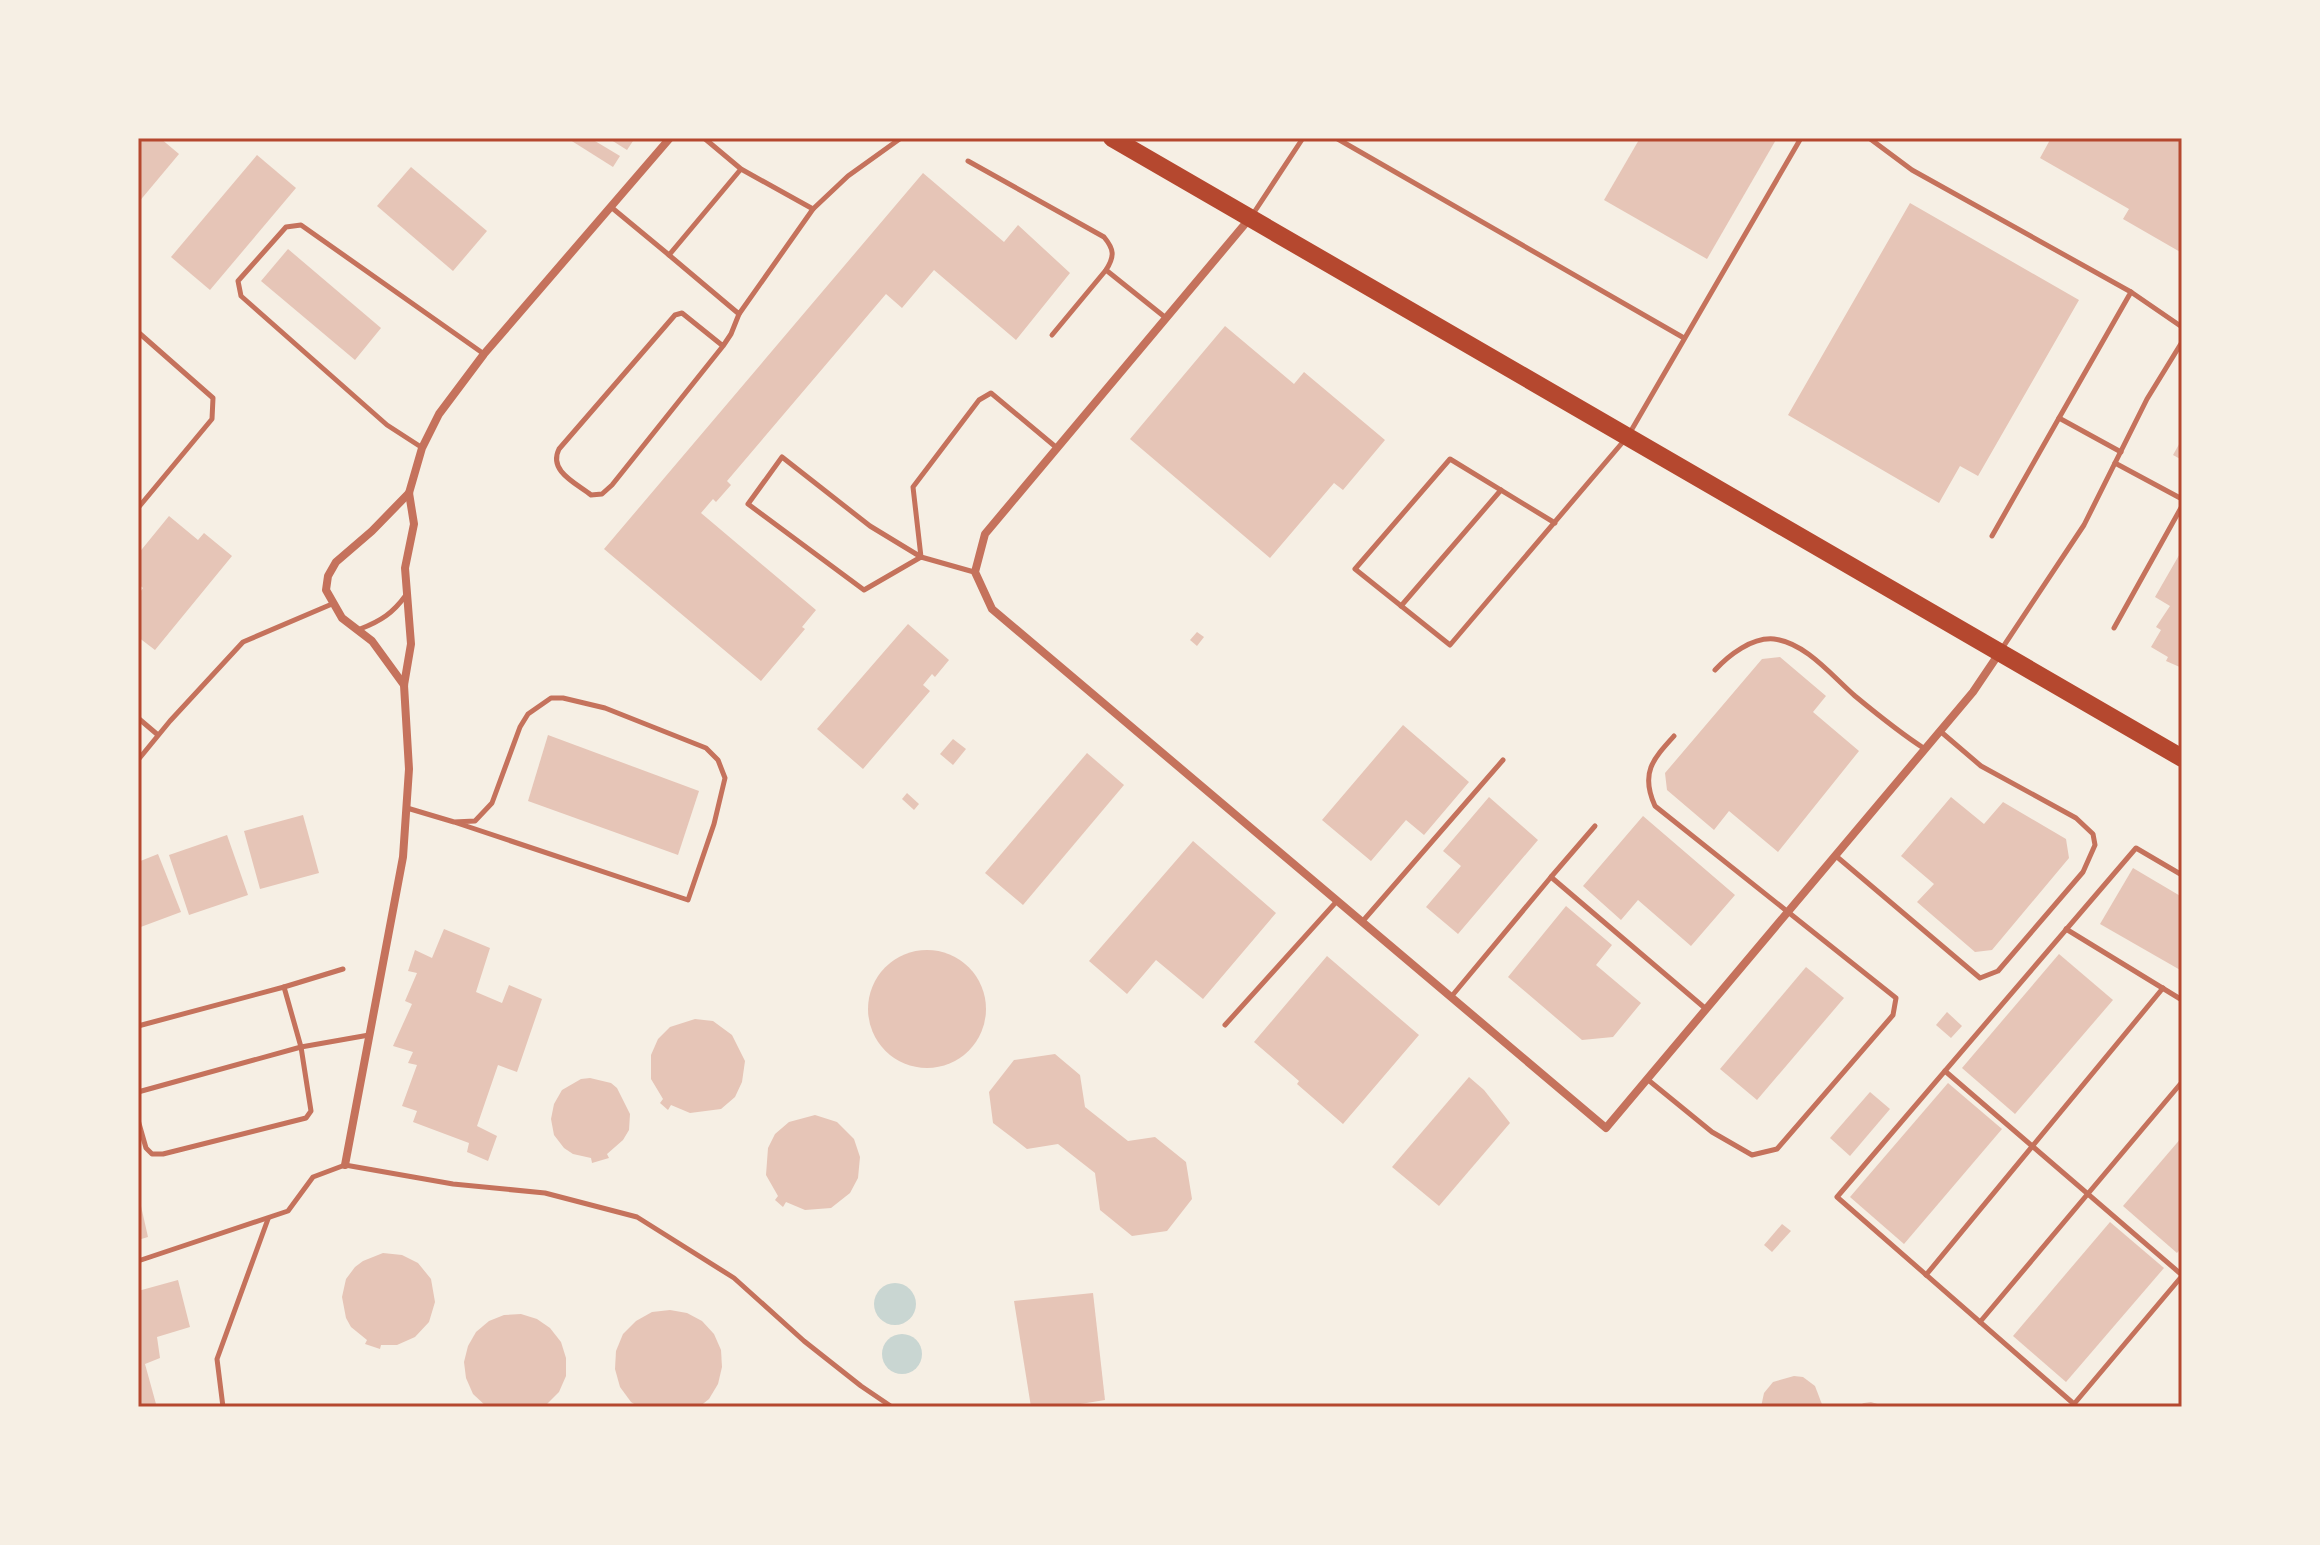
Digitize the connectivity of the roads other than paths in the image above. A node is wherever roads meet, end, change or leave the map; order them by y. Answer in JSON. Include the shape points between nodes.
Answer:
{"nodes":[{"id":1,"x":670,"y":138,"type":"edge"},
{"id":2,"x":704,"y":138,"type":"edge"},
{"id":3,"x":901,"y":138,"type":"edge"},
{"id":4,"x":1112,"y":138,"type":"edge"},
{"id":5,"x":1303,"y":138,"type":"edge"},
{"id":6,"x":1336,"y":138,"type":"edge"},
{"id":7,"x":1801,"y":138,"type":"edge"},
{"id":8,"x":1869,"y":138,"type":"edge"},
{"id":9,"x":968,"y":161,"type":"dead end"},
{"id":10,"x":741,"y":169,"type":"junction"},
{"id":11,"x":610,"y":207,"type":"junction"},
{"id":12,"x":813,"y":209,"type":"junction"},
{"id":13,"x":1251,"y":217,"type":"junction"},
{"id":14,"x":669,"y":255,"type":"junction"},
{"id":15,"x":1106,"y":270,"type":"junction"},
{"id":16,"x":2131,"y":292,"type":"junction"},
{"id":17,"x":739,"y":314,"type":"junction"},
{"id":18,"x":1166,"y":318,"type":"junction"},
{"id":19,"x":2182,"y":327,"type":"edge"},
{"id":20,"x":138,"y":332,"type":"edge"},
{"id":21,"x":1052,"y":335,"type":"dead end"},
{"id":22,"x":1684,"y":338,"type":"junction"},
{"id":23,"x":2182,"y":342,"type":"edge"},
{"id":24,"x":723,"y":346,"type":"junction"},
{"id":25,"x":484,"y":354,"type":"junction"},
{"id":26,"x":2059,"y":418,"type":"junction"},
{"id":27,"x":1628,"y":436,"type":"junction"},
{"id":28,"x":422,"y":448,"type":"junction"},
{"id":29,"x":1057,"y":448,"type":"junction"},
{"id":30,"x":2121,"y":452,"type":"junction"},
{"id":31,"x":2115,"y":463,"type":"junction"},
{"id":32,"x":1501,"y":490,"type":"junction"},
{"id":33,"x":409,"y":493,"type":"junction"},
{"id":34,"x":2182,"y":499,"type":"edge"},
{"id":35,"x":2182,"y":506,"type":"edge"},
{"id":36,"x":138,"y":508,"type":"edge"},
{"id":37,"x":1555,"y":523,"type":"junction"},
{"id":38,"x":1992,"y":536,"type":"dead end"},
{"id":39,"x":921,"y":557,"type":"junction"},
{"id":40,"x":975,"y":572,"type":"junction"},
{"id":41,"x":406,"y":594,"type":"junction"},
{"id":42,"x":332,"y":604,"type":"junction"},
{"id":43,"x":1401,"y":606,"type":"junction"},
{"id":44,"x":2114,"y":628,"type":"dead end"},
{"id":45,"x":360,"y":629,"type":"junction"},
{"id":46,"x":2000,"y":651,"type":"junction"},
{"id":47,"x":1715,"y":670,"type":"dead end"},
{"id":48,"x":404,"y":685,"type":"junction"},
{"id":49,"x":138,"y":718,"type":"edge"},
{"id":50,"x":1940,"y":731,"type":"junction"},
{"id":51,"x":158,"y":735,"type":"junction"},
{"id":52,"x":1674,"y":736,"type":"dead end"},
{"id":53,"x":1925,"y":749,"type":"junction"},
{"id":54,"x":2182,"y":758,"type":"edge"},
{"id":55,"x":138,"y":760,"type":"edge"},
{"id":56,"x":1503,"y":760,"type":"dead end"},
{"id":57,"x":406,"y":807,"type":"junction"},
{"id":58,"x":454,"y":822,"type":"junction"},
{"id":59,"x":1595,"y":826,"type":"dead end"},
{"id":60,"x":1835,"y":855,"type":"junction"},
{"id":61,"x":2182,"y":875,"type":"edge"},
{"id":62,"x":1551,"y":877,"type":"junction"},
{"id":63,"x":1337,"y":901,"type":"junction"},
{"id":64,"x":1788,"y":912,"type":"junction"},
{"id":65,"x":1362,"y":922,"type":"junction"},
{"id":66,"x":2066,"y":929,"type":"junction"},
{"id":67,"x":343,"y":969,"type":"dead end"},
{"id":68,"x":284,"y":987,"type":"junction"},
{"id":69,"x":2163,"y":988,"type":"junction"},
{"id":70,"x":1451,"y":997,"type":"junction"},
{"id":71,"x":2182,"y":1000,"type":"edge"},
{"id":72,"x":1706,"y":1009,"type":"junction"},
{"id":73,"x":1225,"y":1025,"type":"dead end"},
{"id":74,"x":138,"y":1026,"type":"edge"},
{"id":75,"x":369,"y":1035,"type":"junction"},
{"id":76,"x":301,"y":1047,"type":"junction"},
{"id":77,"x":1945,"y":1071,"type":"junction"},
{"id":78,"x":1647,"y":1079,"type":"junction"},
{"id":79,"x":2182,"y":1082,"type":"edge"},
{"id":80,"x":138,"y":1092,"type":"edge"},
{"id":81,"x":138,"y":1120,"type":"edge"},
{"id":82,"x":2034,"y":1147,"type":"junction"},
{"id":83,"x":345,"y":1165,"type":"junction"},
{"id":84,"x":2089,"y":1193,"type":"junction"},
{"id":85,"x":268,"y":1218,"type":"junction"},
{"id":86,"x":138,"y":1261,"type":"edge"},
{"id":87,"x":1926,"y":1275,"type":"junction"},
{"id":88,"x":2182,"y":1276,"type":"edge"},
{"id":89,"x":1980,"y":1322,"type":"junction"},
{"id":90,"x":223,"y":1407,"type":"edge"},
{"id":91,"x":892,"y":1407,"type":"edge"}],
"edges":[{"from":1,"to":11,"type":"street"},
{"from":2,"to":10,"type":"lane"},
{"from":3,"to":12,"type":"lane"},
{"from":4,"to":13,"type":"main road"},
{"from":5,"to":13,"type":"lane"},
{"from":6,"to":22,"type":"lane"},
{"from":7,"to":22,"type":"lane"},
{"from":8,"to":16,"type":"lane","via":[[1912,170]]},
{"from":9,"to":15,"type":"lane","via":[[1104,237],[1113,247]]},
{"from":10,"to":12,"type":"lane"},
{"from":10,"to":14,"type":"lane"},
{"from":11,"to":14,"type":"lane"},
{"from":11,"to":25,"type":"street"},
{"from":12,"to":17,"type":"lane"},
{"from":13,"to":18,"type":"street"},
{"from":13,"to":27,"type":"main road"},
{"from":14,"to":17,"type":"lane"},
{"from":15,"to":18,"type":"lane"},
{"from":15,"to":21,"type":"lane"},
{"from":16,"to":19,"type":"lane"},
{"from":16,"to":26,"type":"lane"},
{"from":17,"to":24,"type":"lane"},
{"from":18,"to":29,"type":"street"},
{"from":20,"to":36,"type":"lane","via":[[213,398],[212,419]]},
{"from":22,"to":27,"type":"lane"},
{"from":23,"to":30,"type":"lane"},
{"from":24,"to":24,"type":"lane","via":[[682,313],[675,315],[559,449],[557,467],[591,495],[602,494]]},
{"from":25,"to":28,"type":"street","via":[[439,414]]},
{"from":25,"to":28,"type":"lane","via":[[301,225],[286,227],[238,281],[241,296],[253,307],[387,425]]},
{"from":26,"to":30,"type":"lane"},
{"from":26,"to":38,"type":"lane"},
{"from":27,"to":37,"type":"lane"},
{"from":27,"to":46,"type":"main road"},
{"from":28,"to":33,"type":"street"},
{"from":29,"to":39,"type":"lane","via":[[991,393],[979,400],[913,487]]},
{"from":29,"to":40,"type":"street","via":[[985,534]]},
{"from":30,"to":31,"type":"lane"},
{"from":31,"to":34,"type":"lane"},
{"from":31,"to":46,"type":"lane","via":[[2084,525]]},
{"from":32,"to":37,"type":"lane"},
{"from":32,"to":43,"type":"lane"},
{"from":32,"to":43,"type":"lane","via":[[1450,459],[1355,569]]},
{"from":33,"to":41,"type":"street","via":[[414,524]]},
{"from":33,"to":42,"type":"street","via":[[336,562],[326,590]]},
{"from":35,"to":44,"type":"lane"},
{"from":37,"to":43,"type":"lane","via":[[1450,645]]},
{"from":39,"to":39,"type":"lane","via":[[870,526],[782,457],[748,504],[864,590]]},
{"from":39,"to":40,"type":"lane"},
{"from":40,"to":63,"type":"street","via":[[992,609]]},
{"from":41,"to":45,"type":"lane","via":[[394,611]]},
{"from":41,"to":48,"type":"street","via":[[411,644]]},
{"from":42,"to":45,"type":"street"},
{"from":42,"to":51,"type":"lane","via":[[243,642]]},
{"from":45,"to":48,"type":"street"},
{"from":46,"to":50,"type":"street"},
{"from":46,"to":54,"type":"main road"},
{"from":47,"to":53,"type":"lane","via":[[1733,652],[1756,642],[1773,639],[1800,648]]},
{"from":48,"to":57,"type":"street"},
{"from":49,"to":51,"type":"lane"},
{"from":50,"to":53,"type":"street"},
{"from":50,"to":60,"type":"lane","via":[[1981,766],[2076,818],[2093,834],[2095,845],[2083,872],[2035,929],[1998,971],[1980,978]]},
{"from":51,"to":55,"type":"lane"},
{"from":52,"to":64,"type":"lane","via":[[1651,762],[1648,786],[1655,806]]},
{"from":53,"to":60,"type":"street"},
{"from":56,"to":65,"type":"lane"},
{"from":57,"to":58,"type":"lane"},
{"from":57,"to":75,"type":"street","via":[[403,857]]},
{"from":58,"to":58,"type":"lane","via":[[475,821],[492,803],[520,727],[528,714],[551,698],[605,708],[706,748],[725,778],[688,900]]},
{"from":59,"to":62,"type":"lane"},
{"from":60,"to":64,"type":"street"},
{"from":61,"to":66,"type":"lane","via":[[2136,848]]},
{"from":62,"to":70,"type":"lane"},
{"from":62,"to":72,"type":"lane"},
{"from":63,"to":65,"type":"street"},
{"from":63,"to":73,"type":"lane"},
{"from":64,"to":72,"type":"street"},
{"from":64,"to":78,"type":"lane","via":[[1896,998],[1893,1015],[1777,1149],[1752,1155],[1712,1132]]},
{"from":65,"to":70,"type":"street"},
{"from":66,"to":69,"type":"lane"},
{"from":66,"to":77,"type":"lane"},
{"from":67,"to":68,"type":"lane"},
{"from":68,"to":74,"type":"lane"},
{"from":68,"to":76,"type":"lane"},
{"from":69,"to":71,"type":"lane"},
{"from":69,"to":82,"type":"lane"},
{"from":70,"to":78,"type":"street","via":[[1606,1128]]},
{"from":72,"to":78,"type":"street"},
{"from":75,"to":76,"type":"lane"},
{"from":75,"to":83,"type":"street"},
{"from":76,"to":80,"type":"lane"},
{"from":76,"to":81,"type":"lane","via":[[311,1103],[306,1118],[163,1154],[146,1148]]},
{"from":77,"to":82,"type":"lane"},
{"from":77,"to":87,"type":"lane","via":[[1837,1197]]},
{"from":79,"to":84,"type":"lane"},
{"from":82,"to":84,"type":"lane"},
{"from":82,"to":87,"type":"lane"},
{"from":83,"to":85,"type":"lane","via":[[313,1177],[288,1211]]},
{"from":83,"to":91,"type":"lane","via":[[545,1193],[637,1217],[734,1278],[804,1341]]},
{"from":84,"to":88,"type":"lane"},
{"from":84,"to":89,"type":"lane"},
{"from":85,"to":86,"type":"lane"},
{"from":85,"to":90,"type":"lane","via":[[217,1359]]},
{"from":87,"to":89,"type":"lane"},
{"from":88,"to":89,"type":"lane","via":[[2074,1404]]}]}
